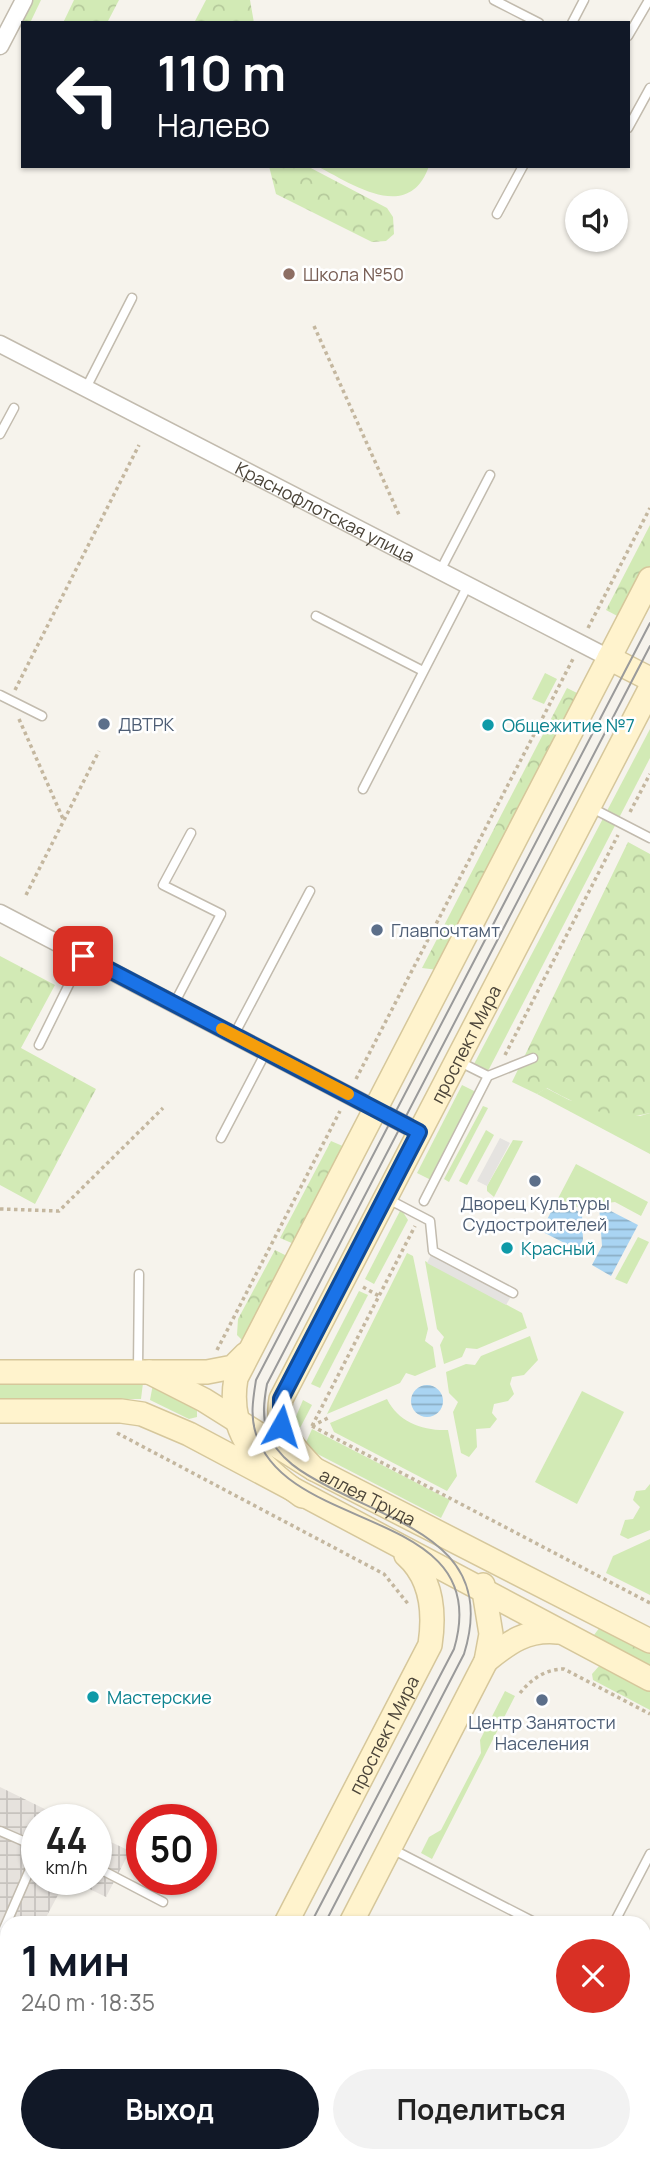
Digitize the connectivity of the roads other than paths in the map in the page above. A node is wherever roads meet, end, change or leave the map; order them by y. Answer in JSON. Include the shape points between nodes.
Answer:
{"nodes":[{"id":1,"x":24,"y":0,"type":"edge"},
{"id":2,"x":494,"y":0,"type":"edge"},
{"id":3,"x":584,"y":0,"type":"edge"},
{"id":4,"x":649,"y":0,"type":"edge"},
{"id":5,"x":535,"y":21,"type":"edge"},
{"id":6,"x":573,"y":21,"type":"edge"},
{"id":7,"x":630,"y":33,"type":"edge"},
{"id":8,"x":0,"y":46,"type":"edge"},
{"id":9,"x":650,"y":88,"type":"edge"},
{"id":10,"x":630,"y":124,"type":"edge"},
{"id":11,"x":522,"y":168,"type":"edge"},
{"id":12,"x":497,"y":214,"type":"dead end"},
{"id":13,"x":132,"y":298,"type":"dead end"},
{"id":14,"x":0,"y":344,"type":"edge"},
{"id":15,"x":86,"y":388,"type":"junction"},
{"id":16,"x":14,"y":408,"type":"dead end"},
{"id":17,"x":0,"y":434,"type":"edge"},
{"id":18,"x":490,"y":475,"type":"dead end"},
{"id":19,"x":440,"y":571,"type":"junction"},
{"id":20,"x":650,"y":579,"type":"edge"},
{"id":21,"x":468,"y":585,"type":"junction"},
{"id":22,"x":316,"y":616,"type":"dead end"},
{"id":23,"x":609,"y":658,"type":"junction"},
{"id":24,"x":423,"y":671,"type":"junction"},
{"id":25,"x":650,"y":679,"type":"edge"},
{"id":26,"x":650,"y":689,"type":"edge"},
{"id":27,"x":0,"y":695,"type":"edge"},
{"id":28,"x":42,"y":716,"type":"dead end"},
{"id":29,"x":363,"y":789,"type":"dead end"},
{"id":30,"x":587,"y":805,"type":"junction"},
{"id":31,"x":191,"y":833,"type":"dead end"},
{"id":32,"x":650,"y":838,"type":"edge"},
{"id":33,"x":310,"y":891,"type":"dead end"},
{"id":34,"x":0,"y":913,"type":"edge"},
{"id":35,"x":83,"y":956,"type":"junction"},
{"id":36,"x":174,"y":1004,"type":"junction"},
{"id":37,"x":234,"y":1035,"type":"junction"},
{"id":38,"x":39,"y":1045,"type":"dead end"},
{"id":39,"x":266,"y":1052,"type":"junction"},
{"id":40,"x":533,"y":1058,"type":"dead end"},
{"id":41,"x":457,"y":1060,"type":"junction"},
{"id":42,"x":488,"y":1076,"type":"junction"},
{"id":43,"x":374,"y":1108,"type":"junction"},
{"id":44,"x":419,"y":1132,"type":"junction"},
{"id":45,"x":221,"y":1138,"type":"dead end"},
{"id":46,"x":386,"y":1197,"type":"junction"},
{"id":47,"x":424,"y":1201,"type":"dead end"},
{"id":48,"x":139,"y":1274,"type":"dead end"},
{"id":49,"x":513,"y":1293,"type":"dead end"},
{"id":50,"x":246,"y":1353,"type":"junction"},
{"id":51,"x":0,"y":1372,"type":"edge"},
{"id":52,"x":144,"y":1372,"type":"junction"},
{"id":53,"x":0,"y":1411,"type":"edge"},
{"id":54,"x":237,"y":1420,"type":"junction"},
{"id":55,"x":314,"y":1469,"type":"junction"},
{"id":56,"x":302,"y":1496,"type":"junction"},
{"id":57,"x":450,"y":1538,"type":"junction"},
{"id":58,"x":396,"y":1546,"type":"junction"},
{"id":59,"x":485,"y":1592,"type":"junction"},
{"id":60,"x":561,"y":1632,"type":"junction"},
{"id":61,"x":650,"y":1641,"type":"edge"},
{"id":62,"x":486,"y":1661,"type":"junction"},
{"id":63,"x":650,"y":1679,"type":"edge"},
{"id":64,"x":0,"y":1831,"type":"edge"},
{"id":65,"x":21,"y":1840,"type":"edge"},
{"id":66,"x":390,"y":1848,"type":"junction"},
{"id":67,"x":650,"y":1854,"type":"edge"},
{"id":68,"x":112,"y":1875,"type":"edge"},
{"id":69,"x":21,"y":1890,"type":"edge"},
{"id":70,"x":163,"y":1902,"type":"dead end"},
{"id":71,"x":10,"y":1916,"type":"edge"},
{"id":72,"x":290,"y":1916,"type":"edge"},
{"id":73,"x":355,"y":1916,"type":"edge"},
{"id":74,"x":521,"y":1916,"type":"edge"},
{"id":75,"x":618,"y":1916,"type":"edge"}],
"edges":[{"from":1,"to":8,"type":"street"},
{"from":2,"to":5,"type":"lane"},
{"from":3,"to":6,"type":"lane"},
{"from":4,"to":7,"type":"lane"},
{"from":9,"to":10,"type":"lane"},
{"from":11,"to":12,"type":"lane"},
{"from":13,"to":15,"type":"lane"},
{"from":14,"to":15,"type":"street","name":"Краснофлотская улица","via":[[35,367]]},
{"from":15,"to":19,"type":"street","name":"Краснофлотская улица"},
{"from":16,"to":17,"type":"lane"},
{"from":18,"to":19,"type":"lane"},
{"from":19,"to":21,"type":"street","name":"Краснофлотская улица"},
{"from":20,"to":23,"type":"main road"},
{"from":21,"to":23,"type":"street","name":"Краснофлотская улица"},
{"from":21,"to":24,"type":"lane"},
{"from":22,"to":24,"type":"lane"},
{"from":23,"to":25,"type":"main road","name":"Краснофлотская улица"},
{"from":23,"to":43,"type":"main road"},
{"from":24,"to":29,"type":"lane"},
{"from":26,"to":30,"type":"main road","name":"проспект Мира"},
{"from":27,"to":28,"type":"lane"},
{"from":30,"to":32,"type":"lane"},
{"from":30,"to":41,"type":"main road","name":"проспект Мира"},
{"from":31,"to":36,"type":"lane","via":[[163,885],[220,914]]},
{"from":33,"to":37,"type":"lane"},
{"from":34,"to":35,"type":"street"},
{"from":35,"to":36,"type":"street"},
{"from":35,"to":38,"type":"lane"},
{"from":36,"to":37,"type":"street"},
{"from":37,"to":39,"type":"street"},
{"from":39,"to":43,"type":"street"},
{"from":39,"to":45,"type":"lane"},
{"from":40,"to":42,"type":"lane"},
{"from":41,"to":42,"type":"lane"},
{"from":41,"to":44,"type":"main road","name":"проспект Мира"},
{"from":42,"to":47,"type":"lane"},
{"from":43,"to":44,"type":"street"},
{"from":43,"to":50,"type":"main road"},
{"from":44,"to":46,"type":"main road","name":"проспект Мира"},
{"from":46,"to":49,"type":"lane","via":[[430,1221],[433,1251]]},
{"from":46,"to":55,"type":"main road","name":"проспект Мира","via":[[281,1399],[281,1426]]},
{"from":48,"to":52,"type":"lane"},
{"from":50,"to":52,"type":"main road","via":[[233,1367],[220,1371]]},
{"from":50,"to":54,"type":"main road","via":[[234,1392]]},
{"from":51,"to":52,"type":"main road","name":"аллея Труда"},
{"from":52,"to":54,"type":"main road","name":"аллея Труда"},
{"from":53,"to":56,"type":"main road","name":"аллея Труда","via":[[121,1410],[142,1415],[189,1434]]},
{"from":54,"to":55,"type":"main road","name":"аллея Труда"},
{"from":54,"to":56,"type":"main road","via":[[254,1456]]},
{"from":55,"to":57,"type":"main road","name":"аллея Труда"},
{"from":56,"to":58,"type":"main road","name":"аллея Труда"},
{"from":57,"to":59,"type":"main road","via":[[473,1560]]},
{"from":57,"to":61,"type":"main road","name":"аллея Труда"},
{"from":58,"to":59,"type":"main road","name":"аллея Труда"},
{"from":58,"to":72,"type":"main road","name":"проспект Мира","via":[[413,1561],[432,1600],[430,1645]]},
{"from":59,"to":60,"type":"main road","name":"аллея Труда"},
{"from":59,"to":62,"type":"main road","via":[[491,1634]]},
{"from":60,"to":62,"type":"main road","via":[[523,1635]]},
{"from":60,"to":63,"type":"main road","name":"аллея Труда"},
{"from":62,"to":66,"type":"main road"},
{"from":64,"to":65,"type":"lane"},
{"from":66,"to":73,"type":"main road"},
{"from":66,"to":74,"type":"lane"},
{"from":67,"to":75,"type":"lane"},
{"from":68,"to":70,"type":"lane"},
{"from":69,"to":71,"type":"lane"}]}
